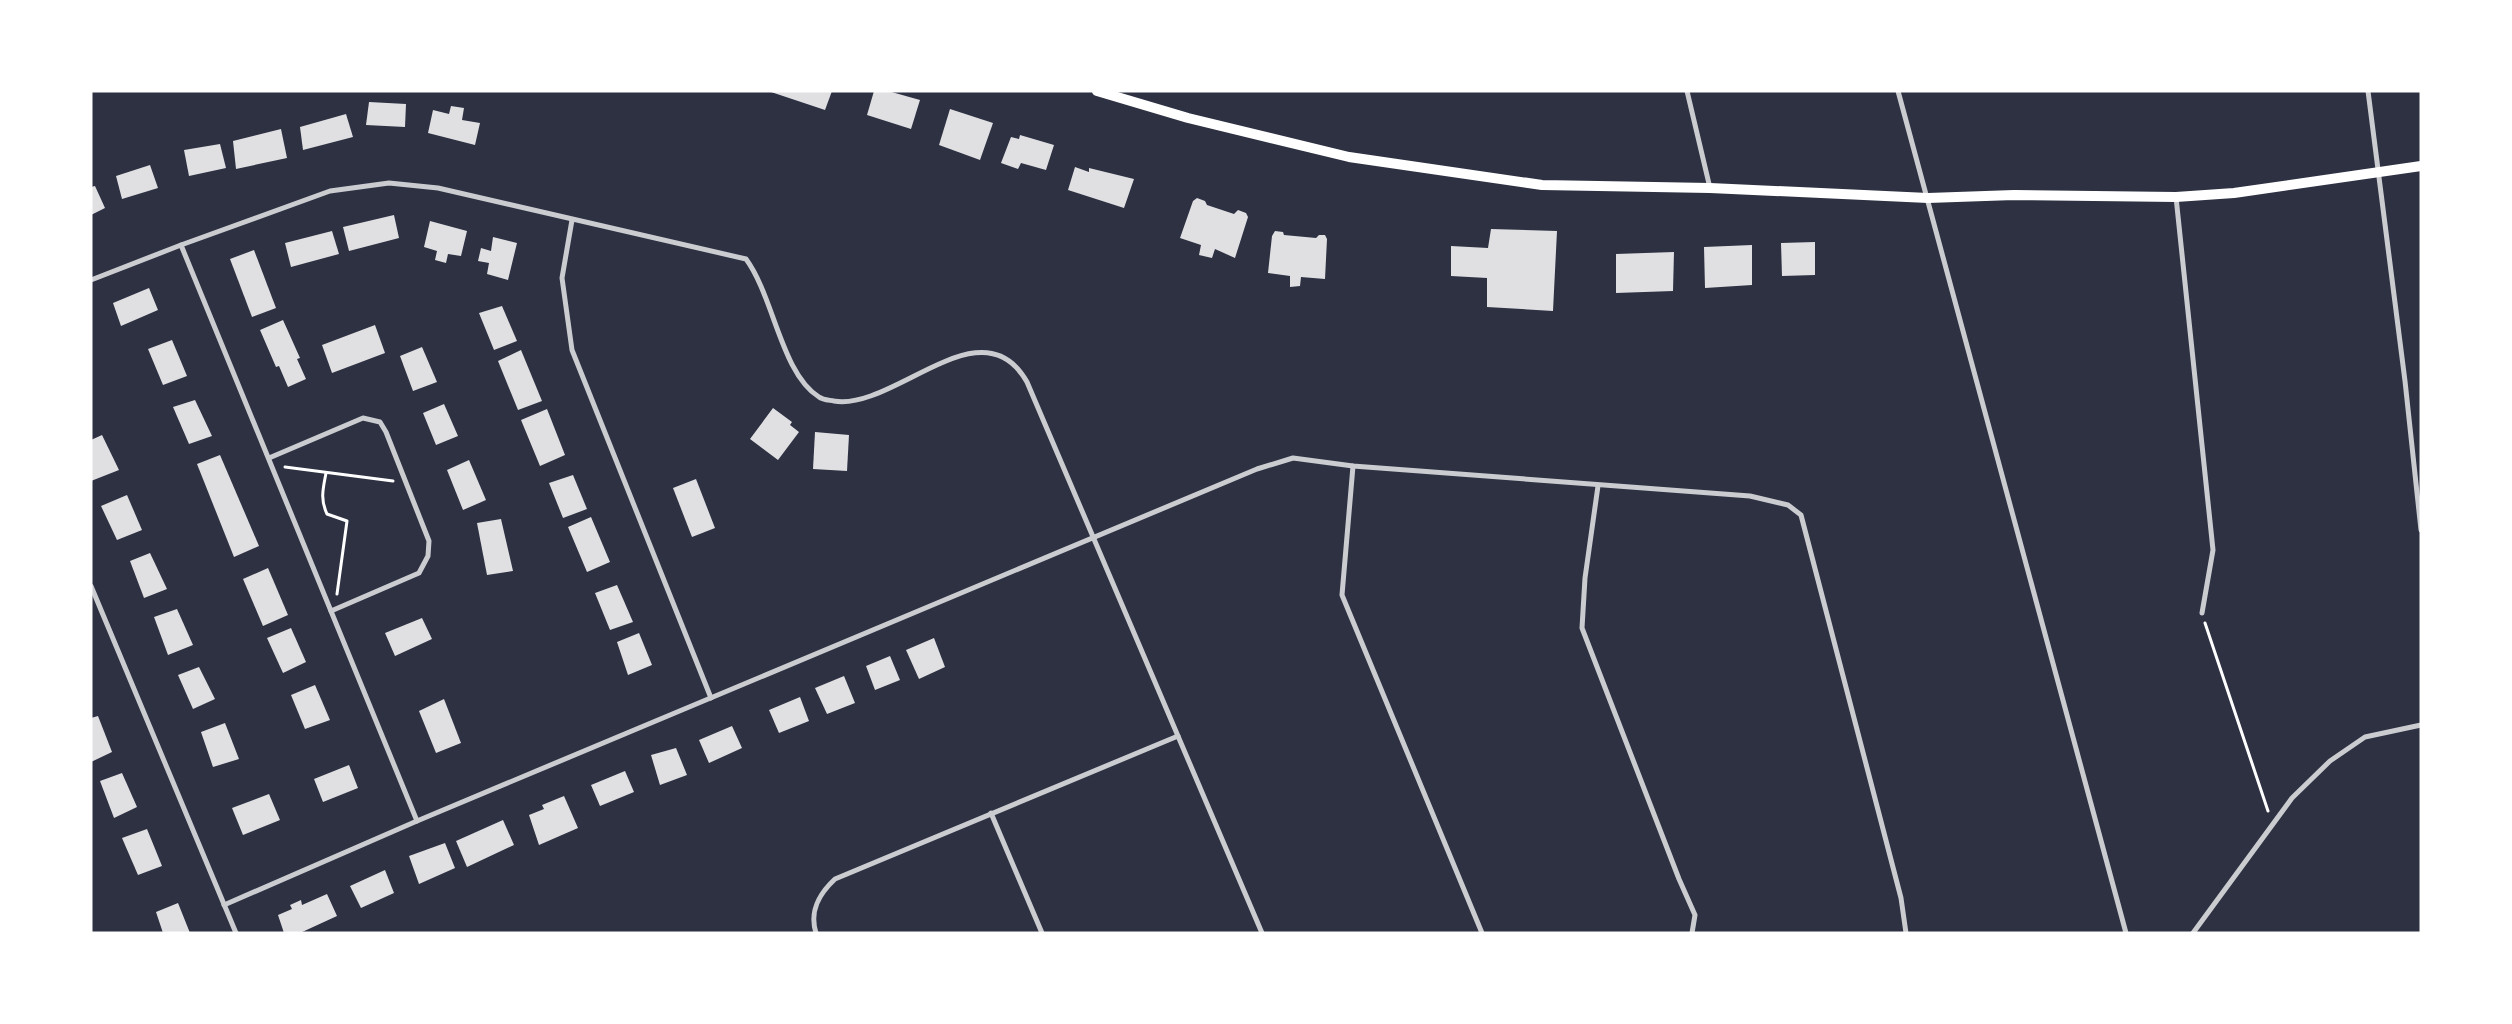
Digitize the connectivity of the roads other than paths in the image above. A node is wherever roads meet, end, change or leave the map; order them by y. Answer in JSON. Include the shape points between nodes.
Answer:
{"nodes":[{"id":1,"x":1097,"y":91,"type":"edge"},
{"id":2,"x":1687,"y":91,"type":"edge"},
{"id":3,"x":1898,"y":91,"type":"edge"},
{"id":4,"x":2368,"y":91,"type":"edge"},
{"id":5,"x":2421,"y":166,"type":"edge"},
{"id":6,"x":2377,"y":174,"type":"junction"},
{"id":7,"x":1710,"y":188,"type":"junction"},
{"id":8,"x":2176,"y":197,"type":"junction"},
{"id":9,"x":1928,"y":198,"type":"junction"},
{"id":10,"x":572,"y":220,"type":"junction"},
{"id":11,"x":181,"y":245,"type":"junction"},
{"id":12,"x":91,"y":280,"type":"edge"},
{"id":13,"x":269,"y":458,"type":"junction"},
{"id":14,"x":1353,"y":466,"type":"junction"},
{"id":15,"x":1598,"y":486,"type":"junction"},
{"id":16,"x":2421,"y":530,"type":"edge"},
{"id":17,"x":1093,"y":537,"type":"junction"},
{"id":18,"x":91,"y":586,"type":"edge"},
{"id":19,"x":331,"y":611,"type":"junction"},
{"id":20,"x":2202,"y":613,"type":"road end"},
{"id":21,"x":711,"y":698,"type":"junction"},
{"id":22,"x":2421,"y":725,"type":"edge"},
{"id":23,"x":1178,"y":736,"type":"junction"},
{"id":24,"x":991,"y":813,"type":"junction"},
{"id":25,"x":417,"y":821,"type":"junction"},
{"id":26,"x":224,"y":904,"type":"junction"},
{"id":27,"x":236,"y":933,"type":"edge"},
{"id":28,"x":816,"y":933,"type":"edge"},
{"id":29,"x":1042,"y":933,"type":"edge"},
{"id":30,"x":1262,"y":933,"type":"edge"},
{"id":31,"x":1482,"y":933,"type":"edge"},
{"id":32,"x":1692,"y":933,"type":"edge"},
{"id":33,"x":1906,"y":933,"type":"edge"},
{"id":34,"x":2126,"y":933,"type":"edge"},
{"id":35,"x":2193,"y":933,"type":"edge"}],
"edges":[{"from":1,"to":7,"type":"main road","via":[[1188,118],[1349,157],[1542,185]]},
{"from":2,"to":7,"type":"street"},
{"from":3,"to":9,"type":"street"},
{"from":4,"to":6,"type":"street"},
{"from":5,"to":6,"type":"main road"},
{"from":6,"to":8,"type":"main road","via":[[2234,193]]},
{"from":6,"to":16,"type":"street"},
{"from":7,"to":9,"type":"main road"},
{"from":8,"to":9,"type":"main road","via":[[2014,194]]},
{"from":8,"to":20,"type":"street","via":[[2213,550]]},
{"from":9,"to":34,"type":"street"},
{"from":10,"to":11,"type":"street","via":[[438,188],[389,183],[330,191]]},
{"from":10,"to":17,"type":"street","via":[[746,259],[764,288],[795,373],[820,398],[840,402],[859,400],[964,354],[1004,356],[1019,367],[1027,382]]},
{"from":10,"to":21,"type":"street","via":[[562,278],[572,350]]},
{"from":11,"to":12,"type":"street"},
{"from":11,"to":13,"type":"street"},
{"from":13,"to":19,"type":"street"},
{"from":13,"to":19,"type":"street","via":[[363,418],[380,422],[386,432],[428,541],[428,556],[419,573]]},
{"from":14,"to":15,"type":"street"},
{"from":14,"to":17,"type":"street","via":[[1293,458],[1257,469]]},
{"from":14,"to":31,"type":"street","via":[[1342,595]]},
{"from":15,"to":32,"type":"street","via":[[1585,578],[1582,628],[1679,880],[1696,915]]},
{"from":15,"to":33,"type":"street","via":[[1750,496],[1788,505],[1801,515],[1901,898]]},
{"from":17,"to":21,"type":"street"},
{"from":17,"to":23,"type":"street"},
{"from":18,"to":26,"type":"street"},
{"from":19,"to":25,"type":"street"},
{"from":21,"to":25,"type":"street"},
{"from":22,"to":35,"type":"street","via":[[2365,737],[2330,761],[2292,798]]},
{"from":23,"to":24,"type":"street"},
{"from":23,"to":30,"type":"street"},
{"from":24,"to":28,"type":"street","via":[[835,879],[817,900],[814,913]]},
{"from":24,"to":29,"type":"street"},
{"from":25,"to":26,"type":"street"},
{"from":26,"to":27,"type":"street"}]}
